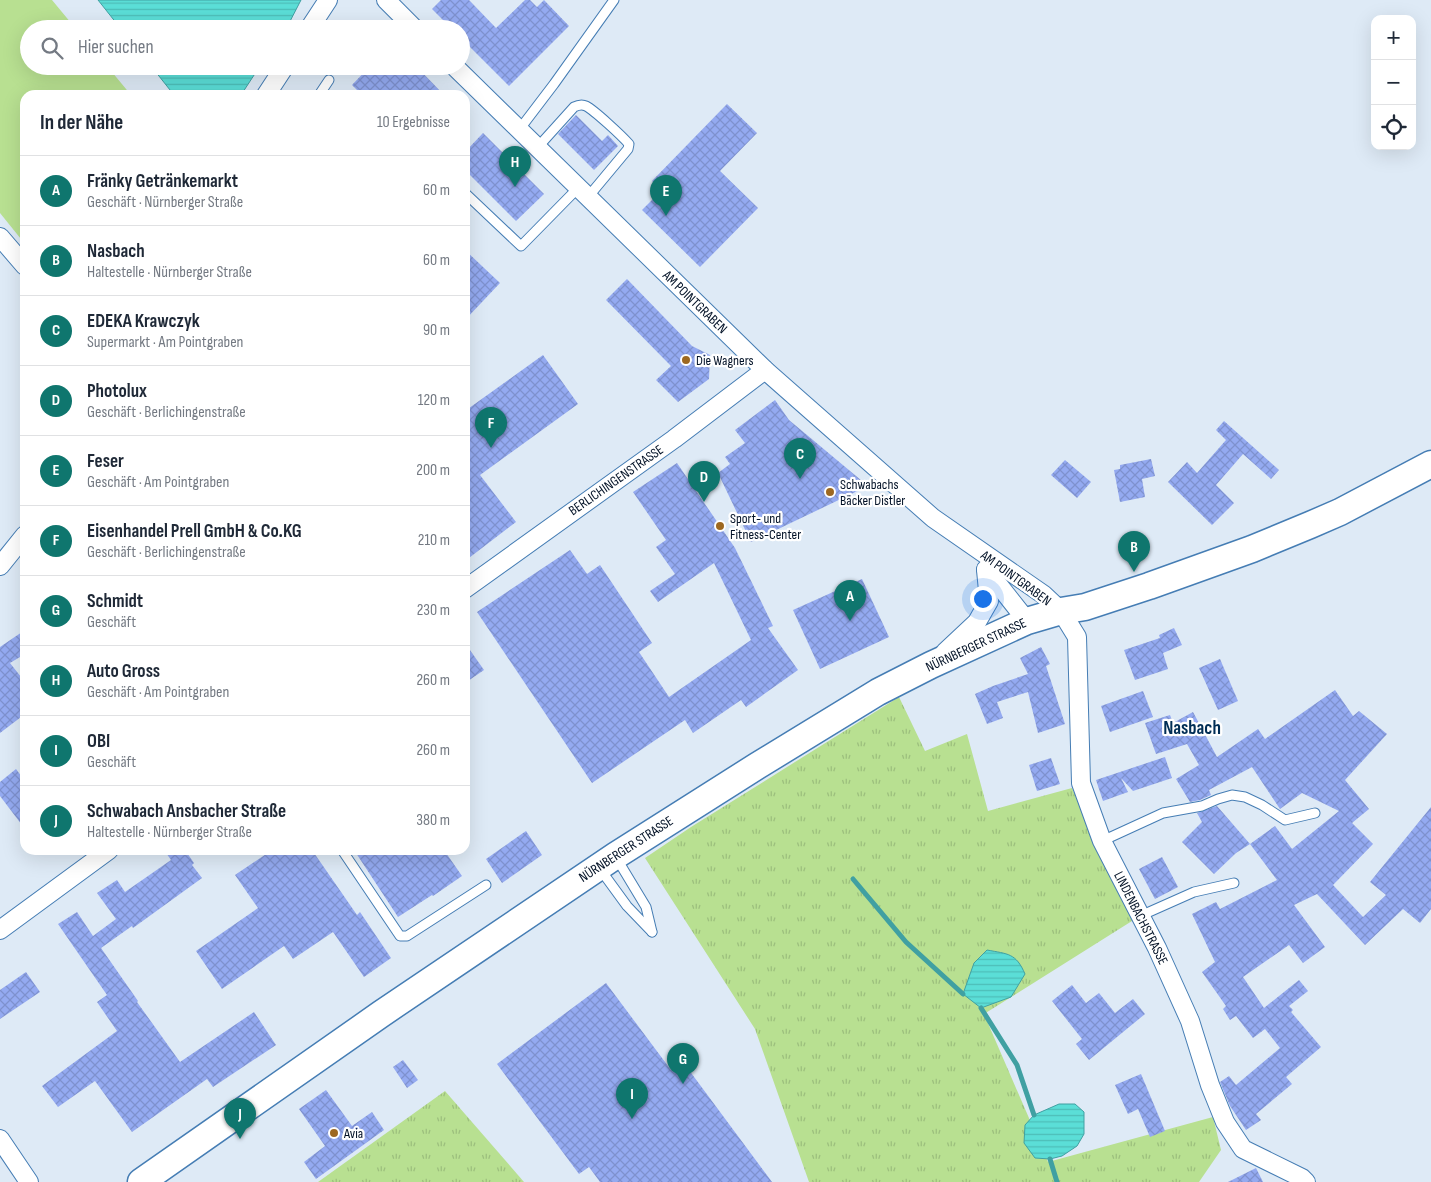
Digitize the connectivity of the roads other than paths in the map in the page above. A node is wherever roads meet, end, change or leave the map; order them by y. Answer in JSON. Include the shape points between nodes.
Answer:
{"nodes":[{"id":1,"x":328,"y":0,"type":"edge"},
{"id":2,"x":386,"y":0,"type":"edge"},
{"id":3,"x":614,"y":0,"type":"edge"},
{"id":4,"x":315,"y":20,"type":"edge"},
{"id":5,"x":406,"y":20,"type":"edge"},
{"id":6,"x":279,"y":75,"type":"edge"},
{"id":7,"x":463,"y":75,"type":"edge"},
{"id":8,"x":329,"y":80,"type":"dead end"},
{"id":9,"x":269,"y":90,"type":"edge"},
{"id":10,"x":322,"y":90,"type":"edge"},
{"id":11,"x":519,"y":130,"type":"junction"},
{"id":12,"x":537,"y":148,"type":"junction"},
{"id":13,"x":583,"y":192,"type":"junction"},
{"id":14,"x":470,"y":199,"type":"edge"},
{"id":15,"x":0,"y":237,"type":"edge"},
{"id":16,"x":20,"y":260,"type":"edge"},
{"id":17,"x":766,"y":370,"type":"junction"},
{"id":18,"x":1431,"y":464,"type":"edge"},
{"id":19,"x":20,"y":541,"type":"edge"},
{"id":20,"x":971,"y":545,"type":"junction"},
{"id":21,"x":0,"y":566,"type":"edge"},
{"id":22,"x":986,"y":570,"type":"junction"},
{"id":23,"x":470,"y":585,"type":"edge"},
{"id":24,"x":1061,"y":611,"type":"junction"},
{"id":25,"x":1027,"y":620,"type":"junction"},
{"id":26,"x":931,"y":665,"type":"junction"},
{"id":27,"x":1315,"y":813,"type":"dead end"},
{"id":28,"x":1102,"y":841,"type":"junction"},
{"id":29,"x":102,"y":855,"type":"edge"},
{"id":30,"x":345,"y":855,"type":"edge"},
{"id":31,"x":606,"y":861,"type":"junction"},
{"id":32,"x":1234,"y":883,"type":"dead end"},
{"id":33,"x":486,"y":885,"type":"dead end"},
{"id":34,"x":1140,"y":916,"type":"junction"},
{"id":35,"x":0,"y":930,"type":"edge"},
{"id":36,"x":0,"y":1140,"type":"edge"},
{"id":37,"x":164,"y":1172,"type":"edge"},
{"id":38,"x":29,"y":1182,"type":"edge"},
{"id":39,"x":141,"y":1182,"type":"edge"},
{"id":40,"x":1306,"y":1182,"type":"edge"}],
"edges":[{"from":1,"to":4,"type":"street"},
{"from":2,"to":5,"type":"street"},
{"from":3,"to":11,"type":"lane"},
{"from":6,"to":9,"type":"street"},
{"from":7,"to":11,"type":"street","name":"AM POINTGRABEN"},
{"from":8,"to":10,"type":"lane"},
{"from":11,"to":12,"type":"street","name":"AM POINTGRABEN"},
{"from":12,"to":13,"type":"street","name":"AM POINTGRABEN"},
{"from":12,"to":13,"type":"lane","via":[[578,105],[586,106],[622,136],[629,144],[628,149]]},
{"from":13,"to":14,"type":"lane","via":[[522,246]]},
{"from":13,"to":17,"type":"street","name":"AM POINTGRABEN"},
{"from":15,"to":16,"type":"street"},
{"from":17,"to":20,"type":"street","name":"AM POINTGRABEN","via":[[933,518]]},
{"from":17,"to":23,"type":"street","name":"BERLICHINGENSTRASSE"},
{"from":18,"to":24,"type":"main road","name":"NÜRNBERGER STRASSE","via":[[1340,512],[1252,549],[1085,607]]},
{"from":19,"to":21,"type":"street"},
{"from":20,"to":22,"type":"street","name":"AM POINTGRABEN"},
{"from":20,"to":24,"type":"street","name":"AM POINTGRABEN","via":[[1044,595]]},
{"from":22,"to":25,"type":"street","name":"AM POINTGRABEN"},
{"from":22,"to":26,"type":"street","name":"AM POINTGRABEN","via":[[988,601],[977,622]]},
{"from":24,"to":25,"type":"main road","name":"NÜRNBERGER STRASSE"},
{"from":24,"to":28,"type":"street","name":"LINDENBACHSTRASSE","via":[[1077,637],[1081,783]]},
{"from":25,"to":26,"type":"main road","name":"NÜRNBERGER STRASSE"},
{"from":26,"to":31,"type":"main road","name":"NÜRNBERGER STRASSE","via":[[839,715]]},
{"from":27,"to":28,"type":"lane","via":[[1286,820],[1245,797],[1232,795],[1202,806],[1163,813]]},
{"from":28,"to":34,"type":"street","name":"LINDENBACHSTRASSE"},
{"from":29,"to":35,"type":"street"},
{"from":30,"to":33,"type":"lane","via":[[400,936],[408,936]]},
{"from":31,"to":31,"type":"lane","via":[[627,906],[652,932],[646,907]]},
{"from":31,"to":37,"type":"main road","name":"NÜRNBERGER STRASSE","via":[[381,1014]]},
{"from":32,"to":34,"type":"lane","via":[[1194,892]]},
{"from":34,"to":40,"type":"street","name":"LINDENBACHSTRASSE","via":[[1190,1020],[1225,1122],[1244,1149]]},
{"from":36,"to":38,"type":"street"},
{"from":37,"to":39,"type":"main road","name":"NÜRNBERGER STRASSE"}]}
